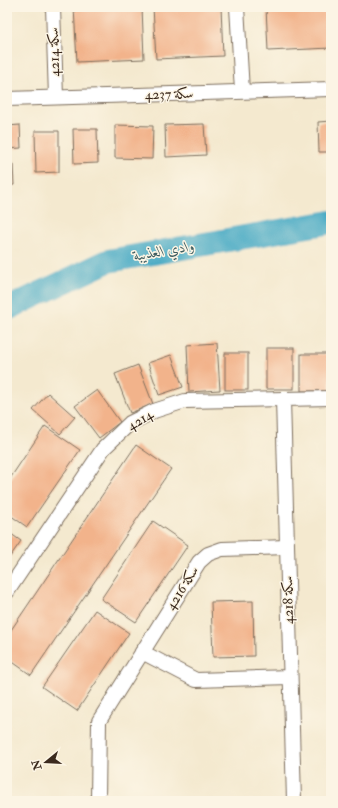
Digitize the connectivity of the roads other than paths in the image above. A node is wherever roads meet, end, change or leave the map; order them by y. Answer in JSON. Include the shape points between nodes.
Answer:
{"nodes":[{"id":1,"x":53,"y":7,"type":"edge"},
{"id":2,"x":237,"y":7,"type":"edge"},
{"id":3,"x":331,"y":89,"type":"edge"},
{"id":4,"x":242,"y":91,"type":"junction"},
{"id":5,"x":56,"y":97,"type":"junction"},
{"id":6,"x":7,"y":99,"type":"edge"},
{"id":7,"x":331,"y":398,"type":"edge"},
{"id":8,"x":283,"y":399,"type":"junction"},
{"id":9,"x":287,"y":547,"type":"junction"},
{"id":10,"x":7,"y":592,"type":"edge"},
{"id":11,"x":142,"y":652,"type":"junction"},
{"id":12,"x":290,"y":677,"type":"junction"},
{"id":13,"x":98,"y":801,"type":"edge"},
{"id":14,"x":294,"y":801,"type":"edge"}],
"edges":[{"from":1,"to":5,"type":"street","name":"سكة 4214"},
{"from":2,"to":4,"type":"street"},
{"from":3,"to":4,"type":"street","name":"سكة 4237"},
{"from":4,"to":5,"type":"street","name":"سكة 4237"},
{"from":5,"to":6,"type":"street","name":"سكة 4237"},
{"from":7,"to":8,"type":"street","name":"4214"},
{"from":8,"to":9,"type":"street","name":"سكة 4218"},
{"from":8,"to":10,"type":"street","name":"4214","via":[[185,401],[154,411],[130,423],[103,449]]},
{"from":9,"to":11,"type":"street","name":"سكة 4216","via":[[222,549],[208,554],[199,562]]},
{"from":9,"to":12,"type":"street","name":"سكة 4218"},
{"from":11,"to":12,"type":"street","via":[[196,680]]},
{"from":11,"to":13,"type":"street","name":"سكة 4216","via":[[99,721]]},
{"from":12,"to":14,"type":"street","name":"سكة 4218"}]}
